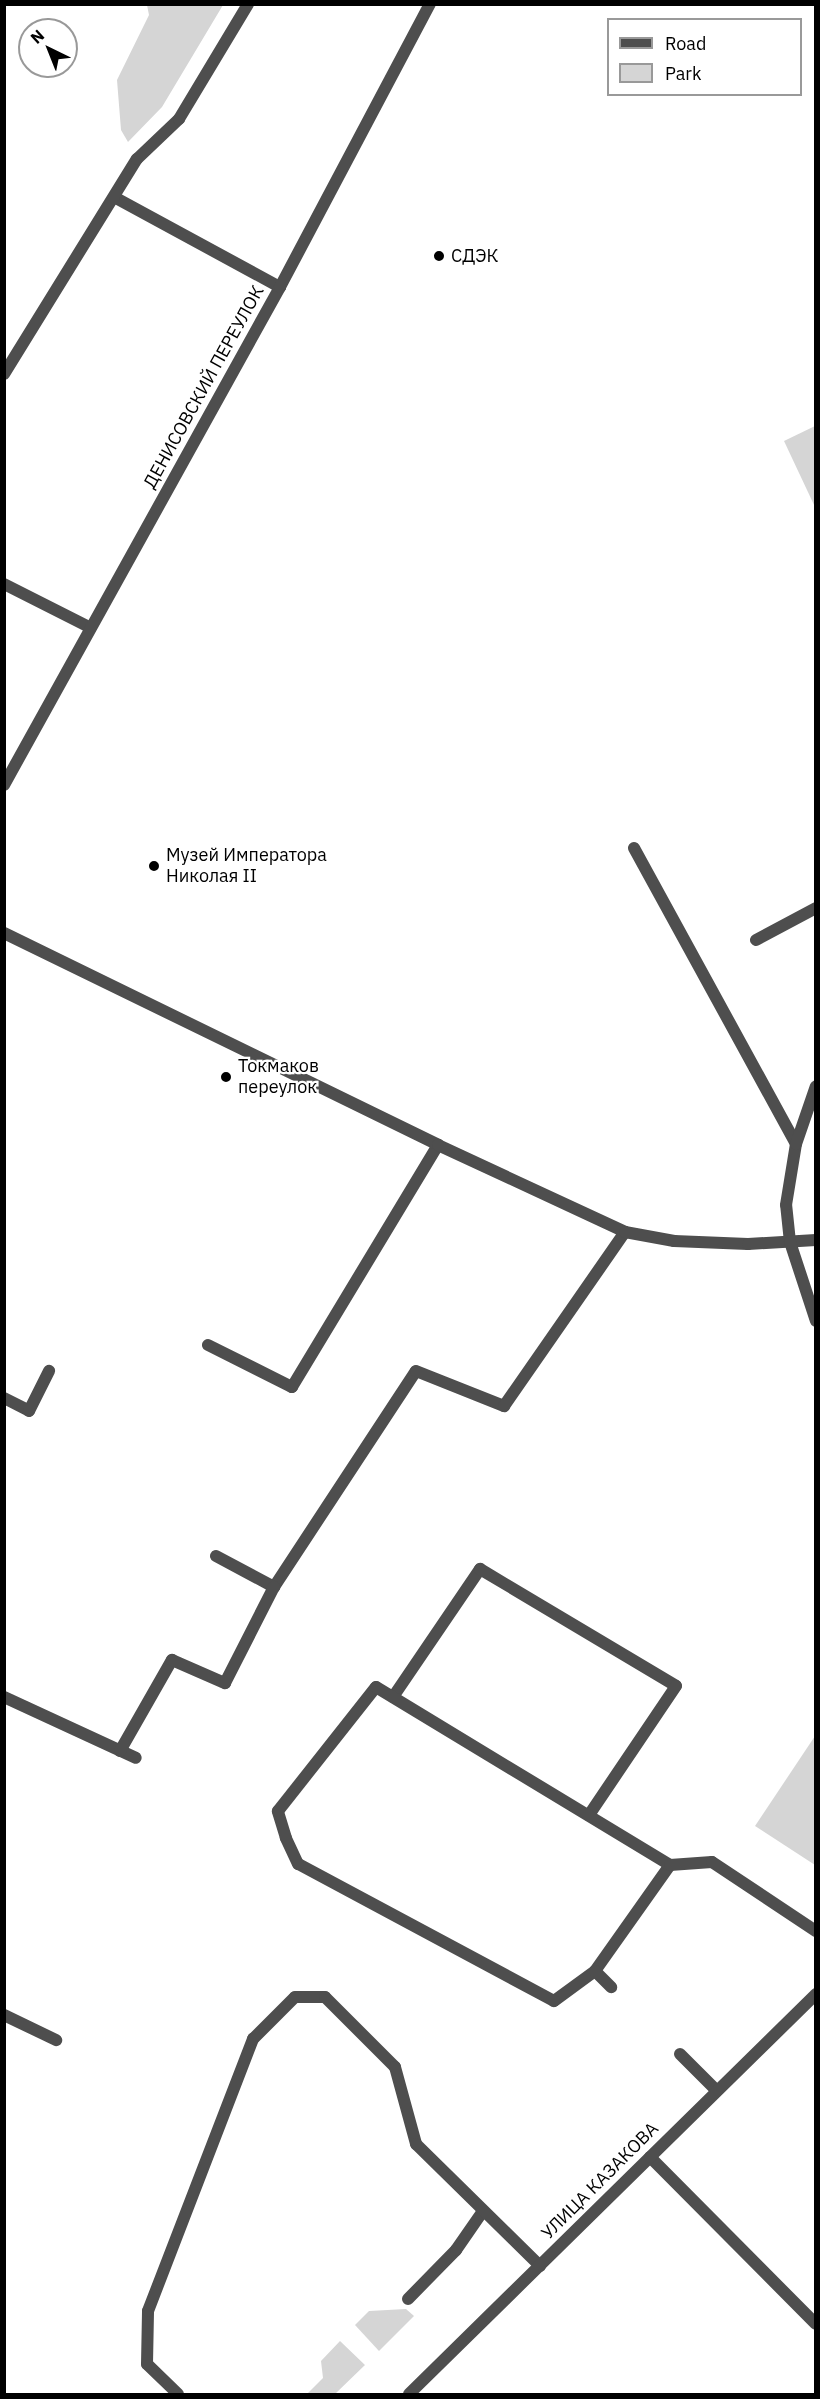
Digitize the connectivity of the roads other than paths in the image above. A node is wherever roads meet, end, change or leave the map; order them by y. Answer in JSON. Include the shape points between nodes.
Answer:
{"nodes":[{"id":1,"x":249,"y":4,"type":"edge"},
{"id":2,"x":430,"y":4,"type":"edge"},
{"id":3,"x":114,"y":197,"type":"junction"},
{"id":4,"x":280,"y":287,"type":"junction"},
{"id":5,"x":4,"y":374,"type":"edge"},
{"id":6,"x":4,"y":584,"type":"edge"},
{"id":7,"x":91,"y":628,"type":"junction"},
{"id":8,"x":4,"y":785,"type":"edge"},
{"id":9,"x":634,"y":848,"type":"dead end"},
{"id":10,"x":816,"y":908,"type":"edge"},
{"id":11,"x":4,"y":933,"type":"edge"},
{"id":12,"x":756,"y":940,"type":"dead end"},
{"id":13,"x":816,"y":1086,"type":"edge"},
{"id":14,"x":796,"y":1144,"type":"junction"},
{"id":15,"x":438,"y":1145,"type":"junction"},
{"id":16,"x":625,"y":1232,"type":"junction"},
{"id":17,"x":816,"y":1240,"type":"edge"},
{"id":18,"x":790,"y":1242,"type":"junction"},
{"id":19,"x":816,"y":1321,"type":"edge"},
{"id":20,"x":208,"y":1345,"type":"dead end"},
{"id":21,"x":48,"y":1371,"type":"dead end"},
{"id":22,"x":4,"y":1398,"type":"edge"},
{"id":23,"x":216,"y":1556,"type":"dead end"},
{"id":24,"x":274,"y":1587,"type":"junction"},
{"id":25,"x":4,"y":1697,"type":"edge"},
{"id":26,"x":393,"y":1697,"type":"junction"},
{"id":27,"x":120,"y":1751,"type":"junction"},
{"id":28,"x":136,"y":1758,"type":"dead end"},
{"id":29,"x":589,"y":1815,"type":"junction"},
{"id":30,"x":670,"y":1864,"type":"junction"},
{"id":31,"x":816,"y":1931,"type":"edge"},
{"id":32,"x":595,"y":1971,"type":"junction"},
{"id":33,"x":611,"y":1987,"type":"dead end"},
{"id":34,"x":816,"y":1994,"type":"edge"},
{"id":35,"x":4,"y":2015,"type":"edge"},
{"id":36,"x":56,"y":2040,"type":"dead end"},
{"id":37,"x":680,"y":2054,"type":"dead end"},
{"id":38,"x":717,"y":2091,"type":"junction"},
{"id":39,"x":650,"y":2157,"type":"junction"},
{"id":40,"x":483,"y":2211,"type":"junction"},
{"id":41,"x":540,"y":2266,"type":"junction"},
{"id":42,"x":408,"y":2299,"type":"dead end"},
{"id":43,"x":816,"y":2324,"type":"edge"},
{"id":44,"x":178,"y":2394,"type":"edge"},
{"id":45,"x":409,"y":2394,"type":"edge"}],
"edges":[{"from":1,"to":3,"type":"street","via":[[179,120],[137,159]]},
{"from":2,"to":4,"type":"street","name":"ДЕНИСОВСКИЙ ПЕРЕУЛОК"},
{"from":3,"to":4,"type":"street"},
{"from":3,"to":5,"type":"street"},
{"from":4,"to":7,"type":"street","name":"ДЕНИСОВСКИЙ ПЕРЕУЛОК"},
{"from":6,"to":7,"type":"street"},
{"from":7,"to":8,"type":"street","name":"ДЕНИСОВСКИЙ ПЕРЕУЛОК"},
{"from":9,"to":14,"type":"street"},
{"from":10,"to":12,"type":"street"},
{"from":11,"to":15,"type":"street"},
{"from":13,"to":14,"type":"street"},
{"from":14,"to":18,"type":"street","via":[[786,1205]]},
{"from":15,"to":16,"type":"street"},
{"from":15,"to":20,"type":"street","via":[[292,1387]]},
{"from":16,"to":18,"type":"street","via":[[674,1241]]},
{"from":16,"to":24,"type":"street","via":[[504,1406],[416,1371]]},
{"from":17,"to":18,"type":"street"},
{"from":18,"to":19,"type":"street"},
{"from":21,"to":22,"type":"street","via":[[29,1411]]},
{"from":23,"to":24,"type":"street"},
{"from":24,"to":27,"type":"street","via":[[225,1683],[172,1660]]},
{"from":25,"to":27,"type":"street"},
{"from":26,"to":29,"type":"street"},
{"from":26,"to":29,"type":"street","via":[[480,1569],[676,1686]]},
{"from":26,"to":32,"type":"street","via":[[376,1687],[278,1811],[298,1864],[554,2001]]},
{"from":27,"to":28,"type":"street"},
{"from":29,"to":30,"type":"street"},
{"from":30,"to":31,"type":"street","via":[[712,1862]]},
{"from":30,"to":32,"type":"street"},
{"from":32,"to":33,"type":"street"},
{"from":34,"to":38,"type":"street","name":"УЛИЦА КАЗАКОВА"},
{"from":35,"to":36,"type":"street"},
{"from":37,"to":38,"type":"street"},
{"from":38,"to":39,"type":"street","name":"УЛИЦА КАЗАКОВА"},
{"from":39,"to":41,"type":"street","name":"УЛИЦА КАЗАКОВА"},
{"from":39,"to":43,"type":"street"},
{"from":40,"to":41,"type":"street"},
{"from":40,"to":42,"type":"street","via":[[456,2250]]},
{"from":40,"to":44,"type":"street","via":[[416,2144],[395,2067],[325,1997],[295,1997],[253,2039],[148,2310],[147,2364]]},
{"from":41,"to":45,"type":"street","name":"УЛИЦА КАЗАКОВА"}]}
